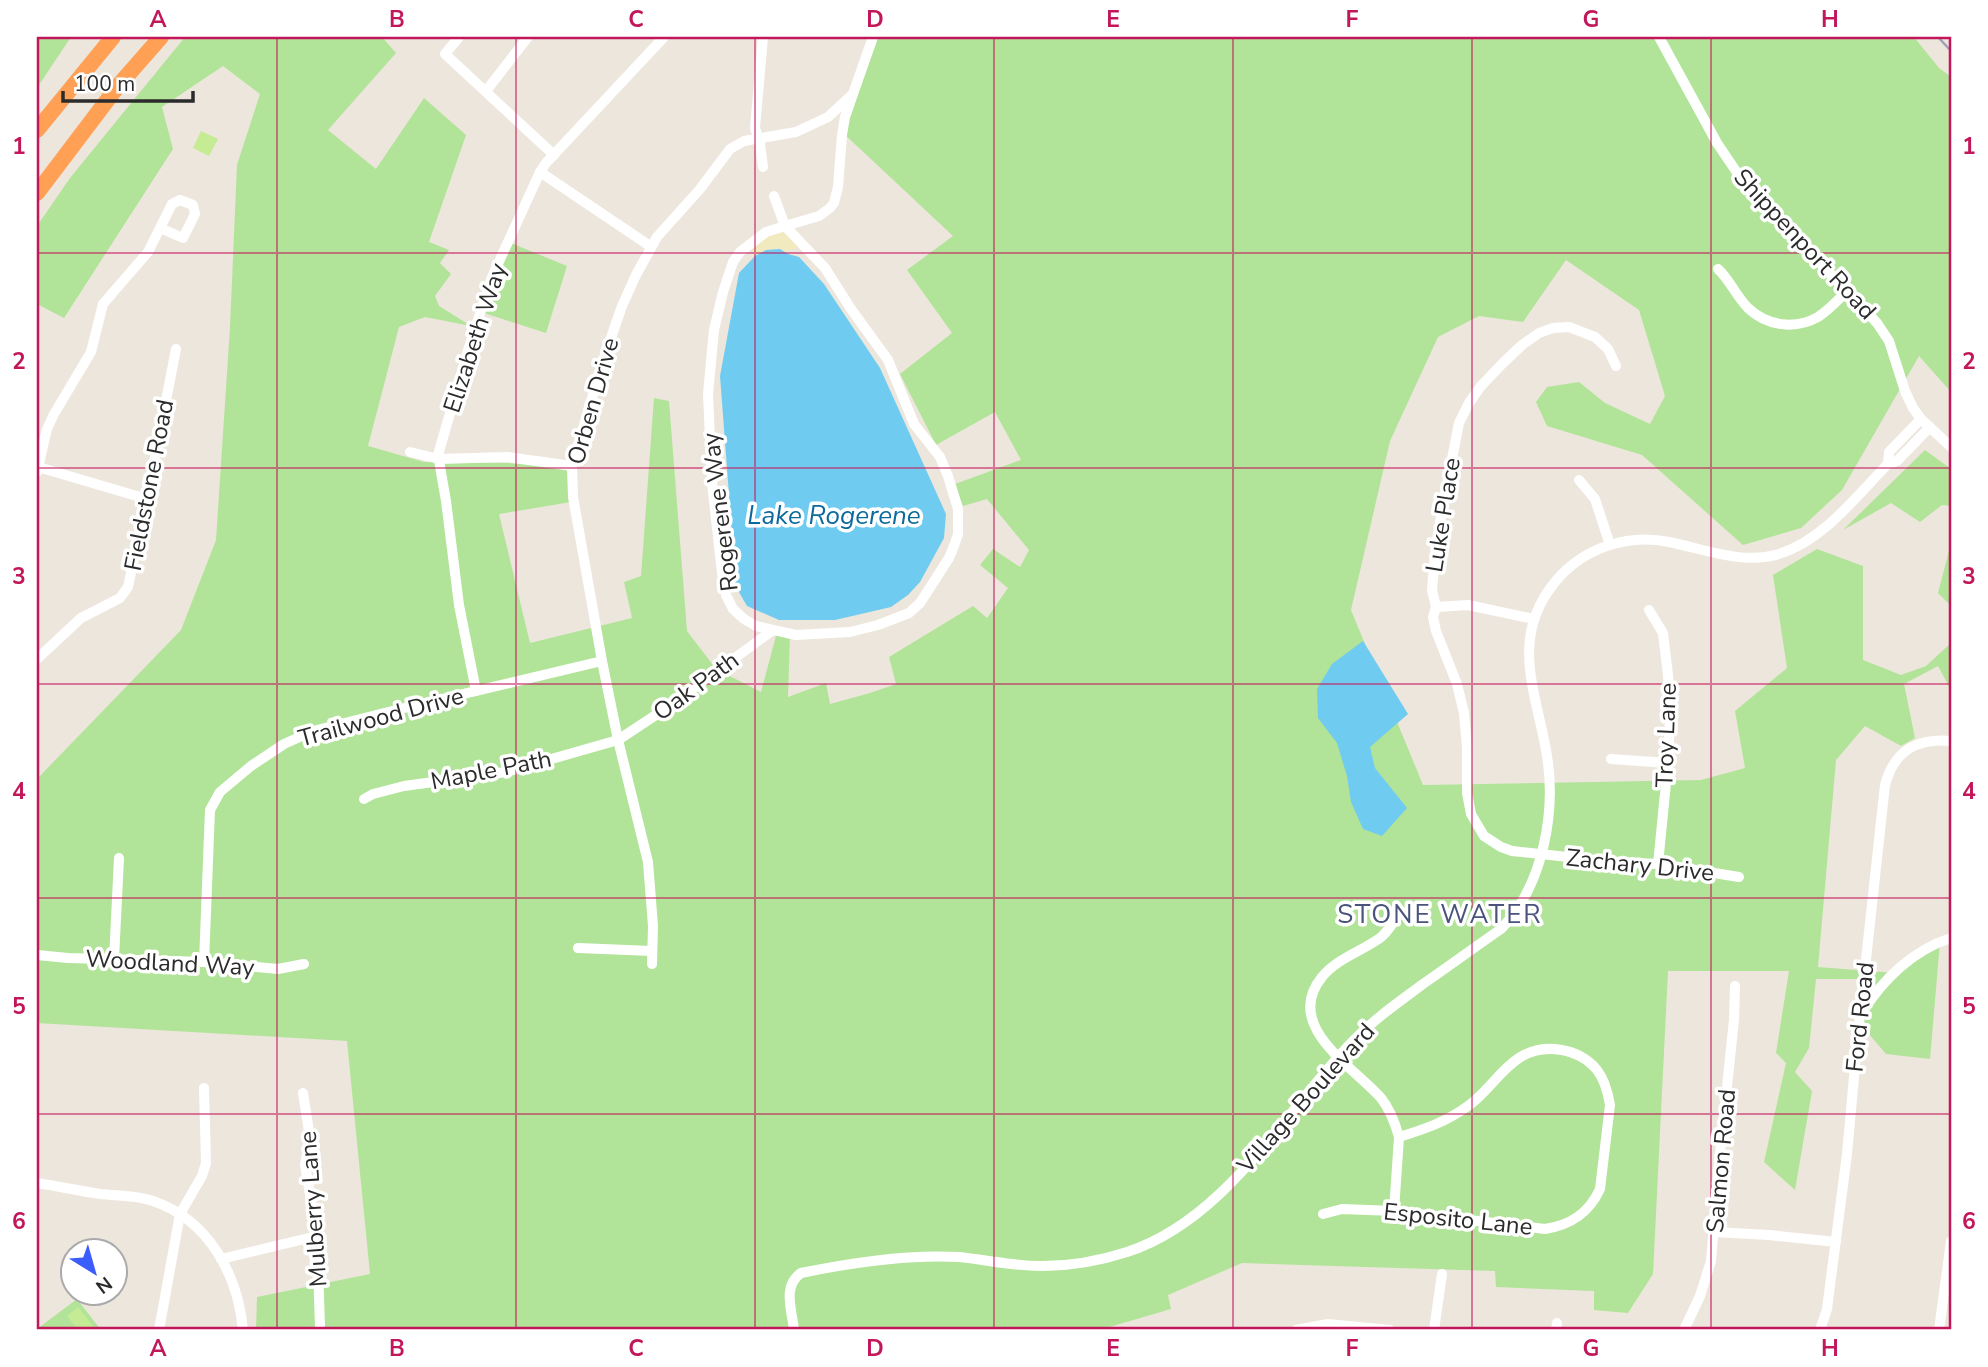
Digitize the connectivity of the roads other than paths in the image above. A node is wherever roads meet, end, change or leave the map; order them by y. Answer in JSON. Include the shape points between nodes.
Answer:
{"nodes":[{"id":1,"x":113,"y":37,"type":"edge"},
{"id":2,"x":161,"y":37,"type":"edge"},
{"id":3,"x":459,"y":37,"type":"edge"},
{"id":4,"x":528,"y":37,"type":"edge"},
{"id":5,"x":664,"y":37,"type":"edge"},
{"id":6,"x":763,"y":37,"type":"edge"},
{"id":7,"x":873,"y":37,"type":"edge"},
{"id":8,"x":1659,"y":37,"type":"edge"},
{"id":9,"x":486,"y":91,"type":"junction"},
{"id":10,"x":853,"y":94,"type":"junction"},
{"id":11,"x":37,"y":130,"type":"edge"},
{"id":12,"x":758,"y":138,"type":"junction"},
{"id":13,"x":554,"y":155,"type":"junction"},
{"id":14,"x":764,"y":167,"type":"dead end"},
{"id":15,"x":540,"y":172,"type":"junction"},
{"id":16,"x":37,"y":193,"type":"edge"},
{"id":17,"x":774,"y":196,"type":"dead end"},
{"id":18,"x":785,"y":226,"type":"junction"},
{"id":19,"x":160,"y":228,"type":"dead end"},
{"id":20,"x":650,"y":246,"type":"junction"},
{"id":21,"x":1718,"y":269,"type":"dead end"},
{"id":22,"x":1847,"y":291,"type":"junction"},
{"id":23,"x":176,"y":349,"type":"dead end"},
{"id":24,"x":1616,"y":366,"type":"dead end"},
{"id":25,"x":1926,"y":423,"type":"junction"},
{"id":26,"x":1951,"y":447,"type":"edge"},
{"id":27,"x":410,"y":452,"type":"dead end"},
{"id":28,"x":439,"y":458,"type":"junction"},
{"id":29,"x":572,"y":466,"type":"junction"},
{"id":30,"x":37,"y":470,"type":"edge"},
{"id":31,"x":1579,"y":480,"type":"dead end"},
{"id":32,"x":147,"y":499,"type":"junction"},
{"id":33,"x":1610,"y":545,"type":"junction"},
{"id":34,"x":1436,"y":607,"type":"junction"},
{"id":35,"x":1649,"y":610,"type":"dead end"},
{"id":36,"x":1534,"y":619,"type":"junction"},
{"id":37,"x":773,"y":630,"type":"junction"},
{"id":38,"x":37,"y":659,"type":"edge"},
{"id":39,"x":602,"y":662,"type":"junction"},
{"id":40,"x":476,"y":691,"type":"junction"},
{"id":41,"x":618,"y":740,"type":"junction"},
{"id":42,"x":1948,"y":741,"type":"edge"},
{"id":43,"x":1611,"y":759,"type":"dead end"},
{"id":44,"x":1668,"y":763,"type":"junction"},
{"id":45,"x":364,"y":799,"type":"dead end"},
{"id":46,"x":1542,"y":854,"type":"junction"},
{"id":47,"x":119,"y":858,"type":"dead end"},
{"id":48,"x":1658,"y":864,"type":"junction"},
{"id":49,"x":1739,"y":877,"type":"dead end"},
{"id":50,"x":1397,"y":917,"type":"dead end"},
{"id":51,"x":1951,"y":938,"type":"edge"},
{"id":52,"x":578,"y":948,"type":"dead end"},
{"id":53,"x":652,"y":951,"type":"junction"},
{"id":54,"x":37,"y":955,"type":"edge"},
{"id":55,"x":114,"y":959,"type":"junction"},
{"id":56,"x":204,"y":962,"type":"junction"},
{"id":57,"x":304,"y":964,"type":"dead end"},
{"id":58,"x":652,"y":964,"type":"dead end"},
{"id":59,"x":1735,"y":986,"type":"dead end"},
{"id":60,"x":1859,"y":1018,"type":"junction"},
{"id":61,"x":1338,"y":1057,"type":"junction"},
{"id":62,"x":204,"y":1088,"type":"dead end"},
{"id":63,"x":303,"y":1093,"type":"dead end"},
{"id":64,"x":1399,"y":1137,"type":"junction"},
{"id":65,"x":37,"y":1183,"type":"edge"},
{"id":66,"x":1394,"y":1211,"type":"junction"},
{"id":67,"x":180,"y":1214,"type":"junction"},
{"id":68,"x":1323,"y":1214,"type":"dead end"},
{"id":69,"x":1714,"y":1232,"type":"junction"},
{"id":70,"x":317,"y":1236,"type":"junction"},
{"id":71,"x":1951,"y":1241,"type":"edge"},
{"id":72,"x":1836,"y":1242,"type":"junction"},
{"id":73,"x":221,"y":1259,"type":"junction"},
{"id":74,"x":1442,"y":1274,"type":"dead end"},
{"id":75,"x":320,"y":1326,"type":"dead end"},
{"id":76,"x":159,"y":1330,"type":"edge"},
{"id":77,"x":243,"y":1330,"type":"edge"},
{"id":78,"x":794,"y":1330,"type":"edge"},
{"id":79,"x":1296,"y":1330,"type":"edge"},
{"id":80,"x":1390,"y":1330,"type":"edge"},
{"id":81,"x":1434,"y":1330,"type":"edge"},
{"id":82,"x":1684,"y":1330,"type":"edge"},
{"id":83,"x":1820,"y":1330,"type":"edge"},
{"id":84,"x":1939,"y":1330,"type":"edge"}],
"edges":[{"from":1,"to":11,"type":"highway"},
{"from":2,"to":16,"type":"highway"},
{"from":3,"to":9,"type":"street","via":[[445,54]]},
{"from":4,"to":9,"type":"street"},
{"from":5,"to":13,"type":"street","name":"Elizabeth Way"},
{"from":6,"to":12,"type":"street"},
{"from":7,"to":10,"type":"street","name":"Orben Drive"},
{"from":8,"to":22,"type":"street","name":"Shippenport Road","via":[[1744,183]]},
{"from":9,"to":13,"type":"street"},
{"from":10,"to":12,"type":"street","name":"Orben Drive","via":[[819,122],[796,132]]},
{"from":10,"to":18,"type":"street","name":"Rogerene Way","via":[[845,117],[834,203],[820,216]]},
{"from":12,"to":14,"type":"street"},
{"from":12,"to":20,"type":"street","name":"Orben Drive","via":[[730,149]]},
{"from":13,"to":15,"type":"street","name":"Elizabeth Way"},
{"from":15,"to":20,"type":"street"},
{"from":15,"to":28,"type":"street","name":"Elizabeth Way","via":[[492,277]]},
{"from":17,"to":18,"type":"street"},
{"from":18,"to":37,"type":"street","name":"Rogerene Way","via":[[766,232],[733,262],[714,330],[708,394],[712,483],[726,594],[744,620]]},
{"from":18,"to":37,"type":"street","name":"Rogerene Way","via":[[825,268],[888,360],[914,424],[940,457],[948,476],[958,509],[958,534],[949,558],[909,612],[850,632],[796,635]]},
{"from":19,"to":30,"type":"street","via":[[148,251],[103,304],[91,352],[47,429]]},
{"from":20,"to":29,"type":"street","name":"Orben Drive","via":[[622,306]]},
{"from":21,"to":22,"type":"street","via":[[1748,308],[1774,323],[1796,324],[1818,317]]},
{"from":22,"to":25,"type":"street","name":"Shippenport Road","via":[[1889,341],[1908,401]]},
{"from":23,"to":32,"type":"street","name":"Fieldstone Road"},
{"from":24,"to":34,"type":"street","name":"Luke Place","via":[[1595,337],[1569,327],[1553,328],[1522,345],[1481,386],[1459,423],[1454,447],[1434,565]]},
{"from":25,"to":26,"type":"street","name":"Shippenport Road"},
{"from":25,"to":33,"type":"street","name":"Village Boulevard","via":[[1897,461],[1888,464],[1815,536],[1778,554],[1735,557],[1645,539]]},
{"from":27,"to":28,"type":"street"},
{"from":28,"to":29,"type":"street","via":[[507,457]]},
{"from":28,"to":40,"type":"street","name":"Elizabeth Way"},
{"from":29,"to":39,"type":"street","name":"Orben Drive","via":[[573,497]]},
{"from":30,"to":32,"type":"street"},
{"from":31,"to":33,"type":"street","via":[[1595,499]]},
{"from":32,"to":38,"type":"street","name":"Fieldstone Road","via":[[128,587],[120,598],[81,618]]},
{"from":33,"to":36,"type":"street","name":"Village Boulevard","via":[[1565,571]]},
{"from":34,"to":36,"type":"street","via":[[1468,605]]},
{"from":34,"to":46,"type":"street","name":"Luke Place","via":[[1436,631],[1464,713],[1467,793],[1474,821],[1484,836],[1501,847]]},
{"from":35,"to":44,"type":"street","name":"Troy Lane","via":[[1663,633],[1666,654]]},
{"from":36,"to":46,"type":"street","name":"Village Boulevard","via":[[1529,669],[1547,752],[1549,792]]},
{"from":37,"to":41,"type":"street","name":"Oak Path"},
{"from":39,"to":40,"type":"street","name":"Trailwood Drive"},
{"from":39,"to":41,"type":"street","name":"Orben Drive"},
{"from":40,"to":56,"type":"street","name":"Trailwood Drive","via":[[313,731],[284,744],[220,792],[210,810]]},
{"from":41,"to":45,"type":"street","name":"Maple Path","via":[[506,772],[404,786]]},
{"from":41,"to":53,"type":"street","name":"Orben Drive","via":[[648,862]]},
{"from":42,"to":60,"type":"street","name":"Ford Road","via":[[1923,742],[1908,749],[1889,771]]},
{"from":43,"to":44,"type":"street"},
{"from":44,"to":48,"type":"street","name":"Troy Lane"},
{"from":46,"to":48,"type":"street","name":"Zachary Drive"},
{"from":46,"to":61,"type":"street","name":"Village Boulevard","via":[[1525,898],[1501,929],[1386,1011]]},
{"from":47,"to":55,"type":"street"},
{"from":48,"to":49,"type":"street","name":"Zachary Drive"},
{"from":50,"to":61,"type":"street","via":[[1382,937],[1329,970],[1317,984],[1313,1021],[1322,1041]]},
{"from":51,"to":60,"type":"street","via":[[1906,962],[1872,996]]},
{"from":52,"to":53,"type":"street"},
{"from":53,"to":58,"type":"street","name":"Orben Drive"},
{"from":54,"to":55,"type":"street","name":"Woodland Way"},
{"from":55,"to":56,"type":"street","name":"Woodland Way"},
{"from":56,"to":57,"type":"street","name":"Woodland Way","via":[[278,969]]},
{"from":59,"to":69,"type":"street","name":"Salmon Road"},
{"from":60,"to":72,"type":"street","name":"Ford Road"},
{"from":61,"to":64,"type":"street","via":[[1379,1097],[1391,1113]]},
{"from":61,"to":78,"type":"street","name":"Village Boulevard","via":[[1218,1196],[1151,1242],[1071,1264],[1014,1265],[929,1257],[801,1273],[789,1289]]},
{"from":62,"to":67,"type":"street","via":[[206,1163]]},
{"from":63,"to":70,"type":"street","name":"Mulberry Lane","via":[[310,1138],[305,1165]]},
{"from":64,"to":66,"type":"street"},
{"from":64,"to":66,"type":"street","name":"Esposito Lane","via":[[1437,1125],[1470,1105],[1515,1060],[1541,1050],[1579,1055],[1598,1072],[1608,1093],[1600,1189],[1588,1209],[1569,1223],[1545,1229]]},
{"from":65,"to":67,"type":"street","via":[[153,1201]]},
{"from":66,"to":68,"type":"street","name":"Esposito Lane","via":[[1342,1209]]},
{"from":67,"to":73,"type":"street","via":[[208,1239]]},
{"from":67,"to":76,"type":"street"},
{"from":69,"to":72,"type":"street"},
{"from":69,"to":82,"type":"street","name":"Salmon Road","via":[[1711,1261]]},
{"from":70,"to":73,"type":"street"},
{"from":70,"to":75,"type":"street","name":"Mulberry Lane"},
{"from":71,"to":84,"type":"street"},
{"from":72,"to":83,"type":"street","name":"Ford Road"},
{"from":73,"to":77,"type":"street","via":[[237,1291]]},
{"from":74,"to":81,"type":"street"},
{"from":79,"to":80,"type":"street","via":[[1328,1324]]}]}
